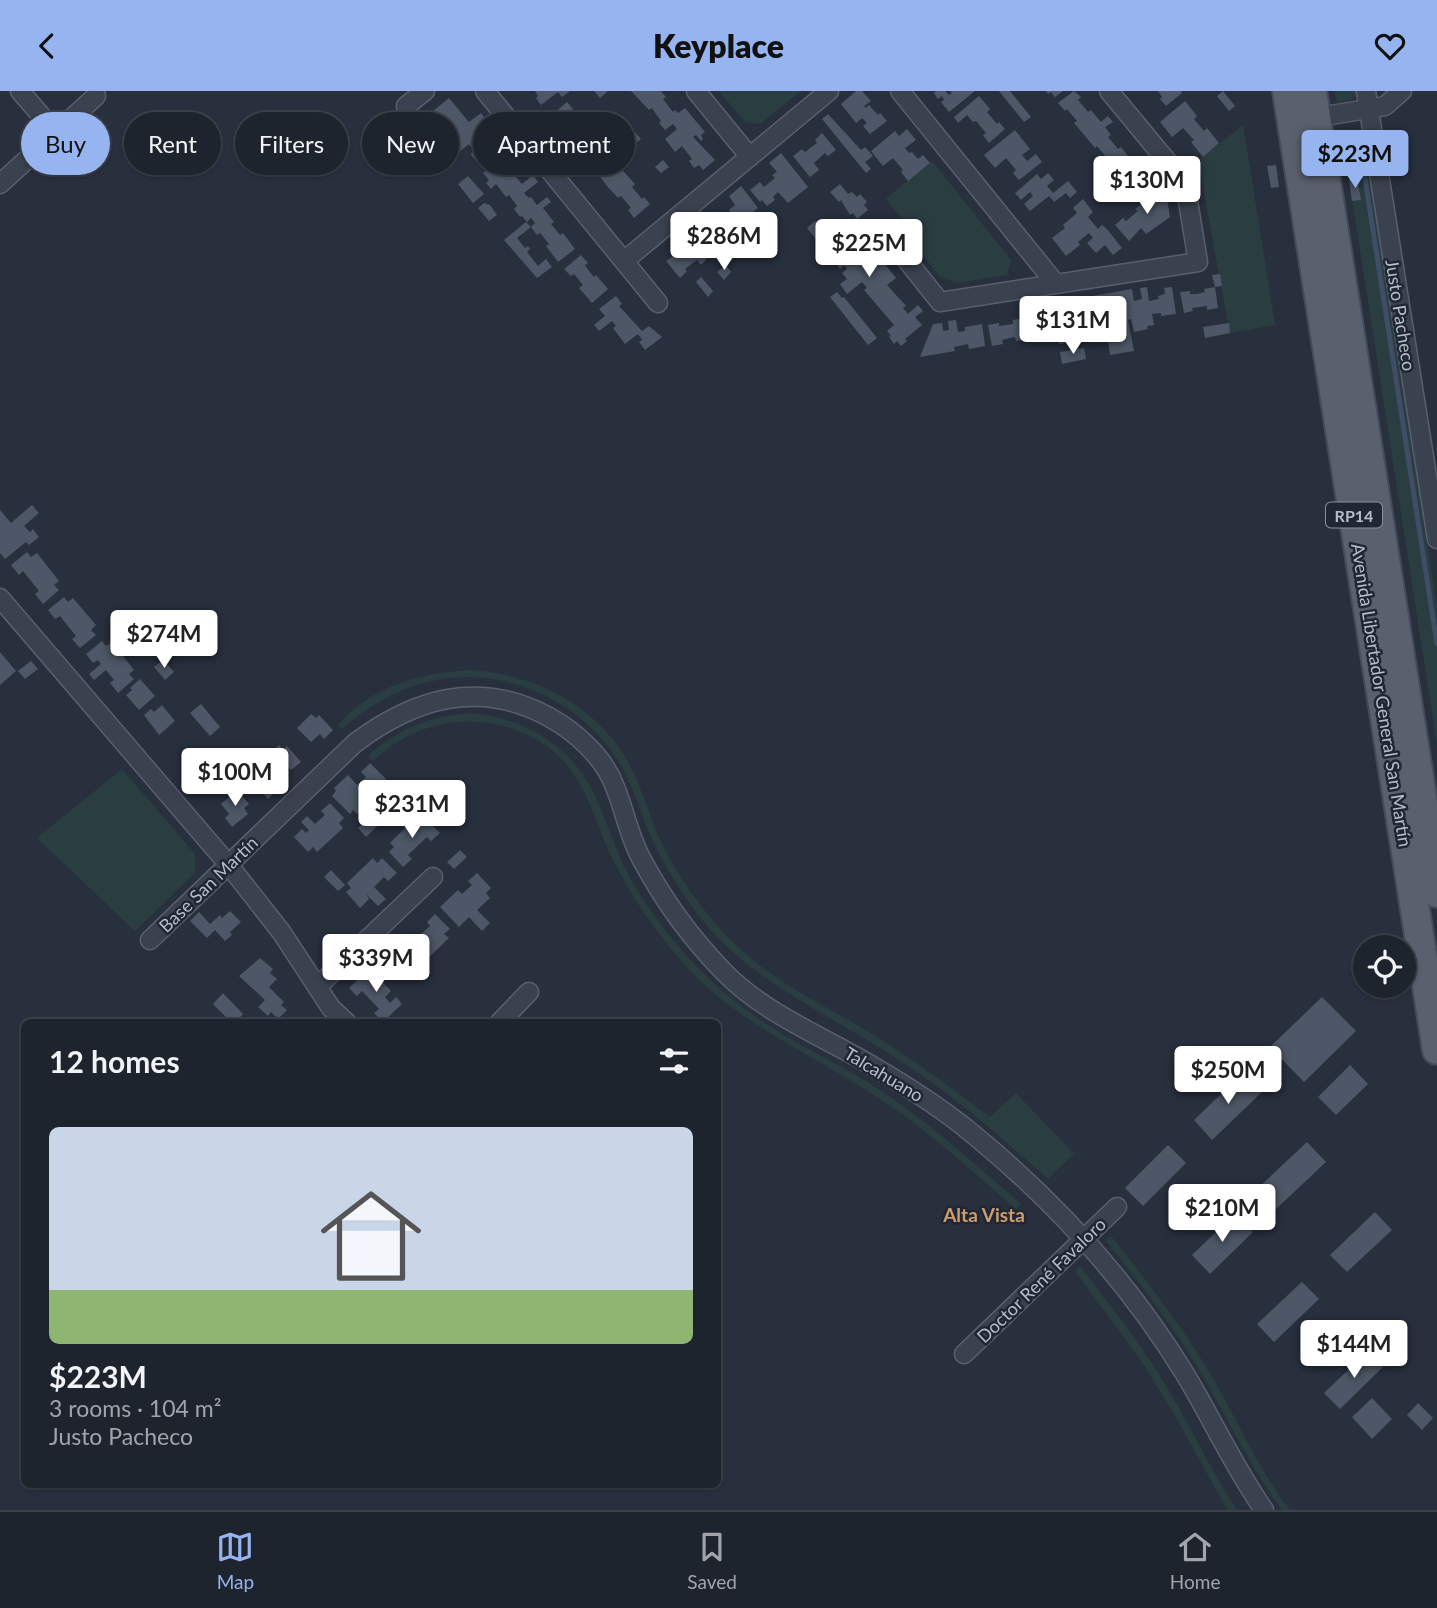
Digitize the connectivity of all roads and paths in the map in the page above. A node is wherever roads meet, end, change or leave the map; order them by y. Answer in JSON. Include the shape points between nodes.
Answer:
{"nodes":[{"id":1,"x":20,"y":91,"type":"edge"},
{"id":2,"x":425,"y":91,"type":"edge"},
{"id":3,"x":485,"y":91,"type":"edge"},
{"id":4,"x":696,"y":91,"type":"edge"},
{"id":5,"x":830,"y":91,"type":"edge"},
{"id":6,"x":900,"y":91,"type":"edge"},
{"id":7,"x":1109,"y":91,"type":"edge"},
{"id":8,"x":1287,"y":91,"type":"edge"},
{"id":9,"x":1366,"y":91,"type":"edge"},
{"id":10,"x":1402,"y":91,"type":"edge"},
{"id":11,"x":96,"y":96,"type":"dead end"},
{"id":12,"x":406,"y":106,"type":"dead end"},
{"id":13,"x":1369,"y":109,"type":"junction"},
{"id":14,"x":1307,"y":110,"type":"edge"},
{"id":15,"x":38,"y":112,"type":"edge"},
{"id":16,"x":79,"y":112,"type":"edge"},
{"id":17,"x":750,"y":156,"type":"junction"},
{"id":18,"x":21,"y":165,"type":"edge"},
{"id":19,"x":0,"y":184,"type":"edge"},
{"id":20,"x":886,"y":234,"type":"dead end"},
{"id":21,"x":624,"y":261,"type":"junction"},
{"id":22,"x":1056,"y":284,"type":"junction"},
{"id":23,"x":658,"y":303,"type":"dead end"},
{"id":24,"x":1437,"y":536,"type":"edge"},
{"id":25,"x":3,"y":607,"type":"edge"},
{"id":26,"x":472,"y":697,"type":"joint"},
{"id":27,"x":1423,"y":839,"type":"edge"},
{"id":28,"x":228,"y":864,"type":"junction"},
{"id":29,"x":433,"y":877,"type":"dead end"},
{"id":30,"x":1437,"y":893,"type":"edge"},
{"id":31,"x":149,"y":940,"type":"dead end"},
{"id":32,"x":317,"y":987,"type":"junction"},
{"id":33,"x":529,"y":992,"type":"dead end"},
{"id":34,"x":343,"y":1019,"type":"edge"},
{"id":35,"x":503,"y":1019,"type":"edge"},
{"id":36,"x":1437,"y":1050,"type":"edge"},
{"id":37,"x":1117,"y":1207,"type":"dead end"},
{"id":38,"x":1085,"y":1238,"type":"junction"},
{"id":39,"x":964,"y":1354,"type":"dead end"},
{"id":40,"x":1264,"y":1510,"type":"edge"}],
"edges":[{"from":1,"to":15,"type":"street"},
{"from":2,"to":12,"type":"street"},
{"from":3,"to":21,"type":"street"},
{"from":4,"to":17,"type":"street"},
{"from":5,"to":17,"type":"street"},
{"from":6,"to":22,"type":"street"},
{"from":7,"to":22,"type":"street","via":[[1185,183],[1198,262]]},
{"from":8,"to":14,"type":"main road","name":"Avenida Libertador General San Martín","number":"RP14"},
{"from":9,"to":13,"type":"street","name":"Justo Pacheco"},
{"from":10,"to":13,"type":"street","via":[[1385,106]]},
{"from":11,"to":16,"type":"street"},
{"from":13,"to":14,"type":"street"},
{"from":13,"to":24,"type":"street","name":"Justo Pacheco"},
{"from":14,"to":27,"type":"main road","name":"Avenida Libertador General San Martín","number":"RP14"},
{"from":17,"to":21,"type":"street"},
{"from":18,"to":19,"type":"street"},
{"from":20,"to":22,"type":"street","via":[[940,302]]},
{"from":21,"to":23,"type":"street"},
{"from":25,"to":28,"type":"street"},
{"from":26,"to":28,"type":"street","name":"Base San Martín","via":[[440,699],[378,726]]},
{"from":26,"to":38,"type":"street","name":"Talcahuano","via":[[500,698],[551,718],[602,762],[656,886],[676,918],[724,973],[752,996],[934,1104],[1012,1167]]},
{"from":27,"to":30,"type":"main road","name":"Avenida Libertador General San Martín","number":"RP14"},
{"from":27,"to":36,"type":"main road","name":"Avenida Libertador General San Martín","number":"RP14"},
{"from":28,"to":31,"type":"street","name":"Base San Martín"},
{"from":28,"to":32,"type":"street"},
{"from":29,"to":32,"type":"street"},
{"from":32,"to":34,"type":"street"},
{"from":33,"to":35,"type":"street"},
{"from":37,"to":38,"type":"street","name":"Doctor René Favaloro"},
{"from":38,"to":39,"type":"street","name":"Doctor René Favaloro"},
{"from":38,"to":40,"type":"street","name":"Talcahuano","via":[[1185,1375]]}]}
